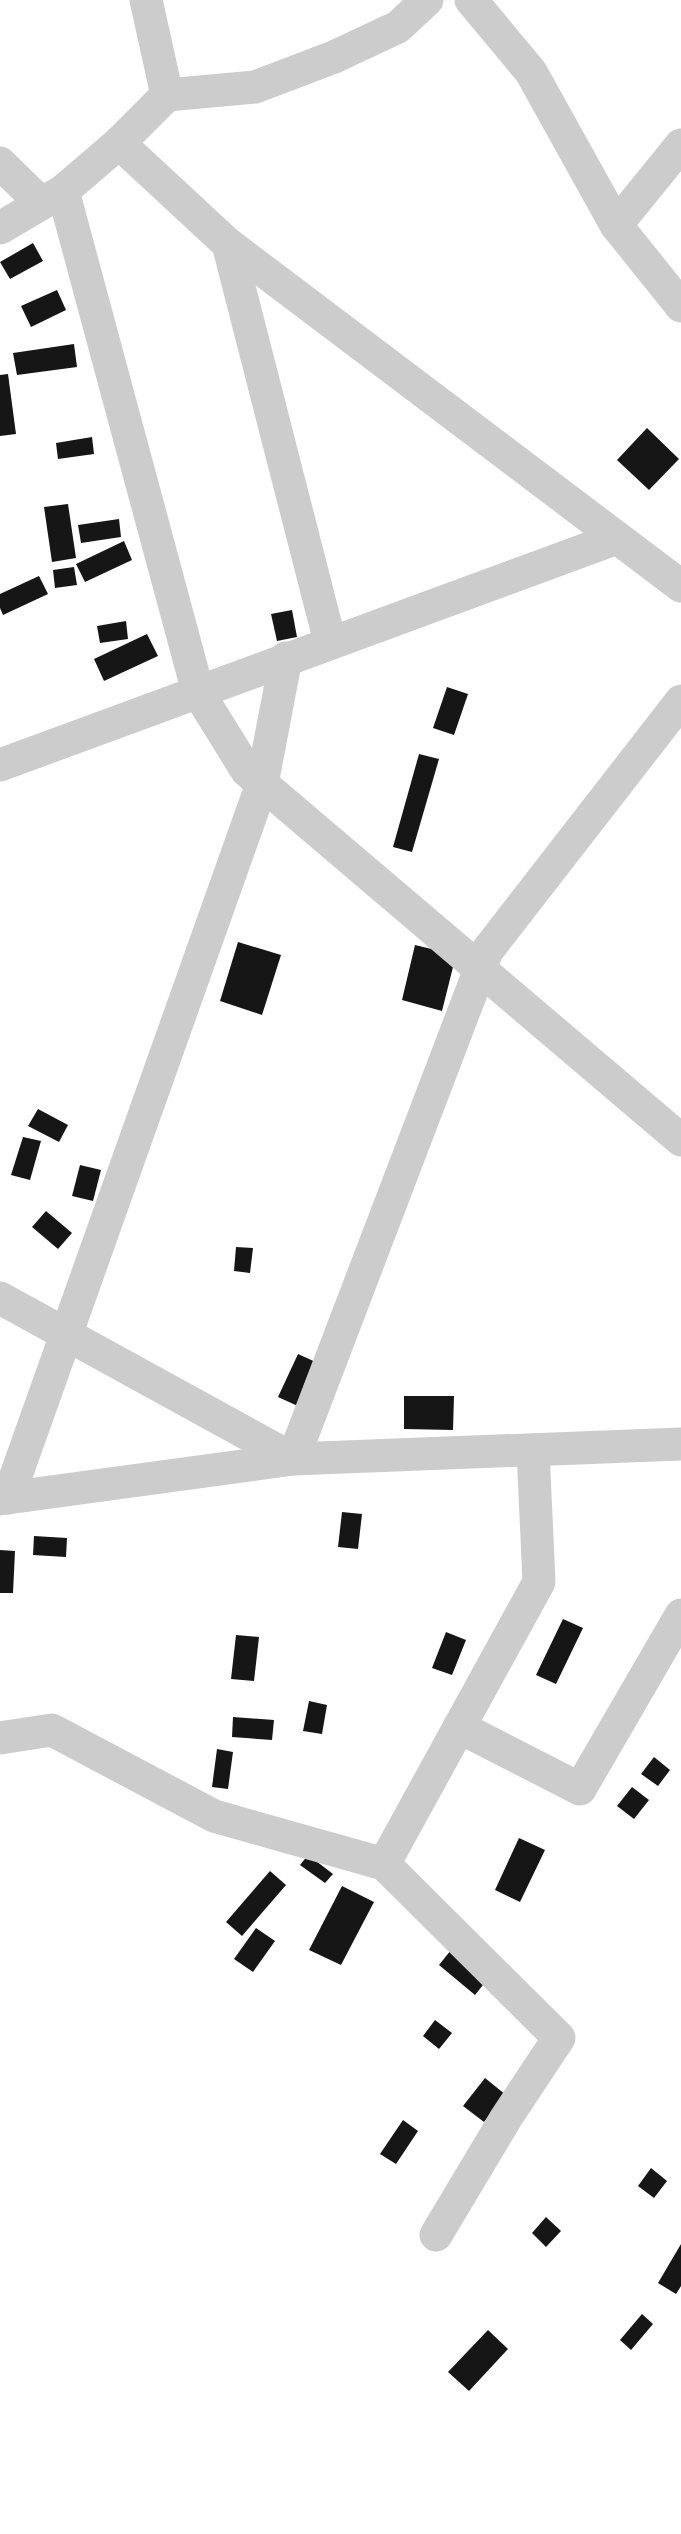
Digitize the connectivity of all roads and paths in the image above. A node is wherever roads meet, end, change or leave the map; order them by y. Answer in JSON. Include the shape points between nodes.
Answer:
{"nodes":[{"id":1,"x":146,"y":0,"type":"edge"},
{"id":2,"x":427,"y":0,"type":"edge"},
{"id":3,"x":471,"y":0,"type":"edge"},
{"id":4,"x":167,"y":95,"type":"junction"},
{"id":5,"x":119,"y":142,"type":"junction"},
{"id":6,"x":681,"y":145,"type":"edge"},
{"id":7,"x":0,"y":163,"type":"edge"},
{"id":8,"x":52,"y":197,"type":"junction"},
{"id":9,"x":616,"y":225,"type":"junction"},
{"id":10,"x":0,"y":228,"type":"edge"},
{"id":11,"x":228,"y":244,"type":"junction"},
{"id":12,"x":681,"y":306,"type":"edge"},
{"id":13,"x":617,"y":538,"type":"junction"},
{"id":14,"x":681,"y":586,"type":"edge"},
{"id":15,"x":330,"y":642,"type":"junction"},
{"id":16,"x":286,"y":658,"type":"junction"},
{"id":17,"x":198,"y":692,"type":"junction"},
{"id":18,"x":681,"y":701,"type":"edge"},
{"id":19,"x":0,"y":765,"type":"edge"},
{"id":20,"x":262,"y":784,"type":"junction"},
{"id":21,"x":480,"y":969,"type":"junction"},
{"id":22,"x":681,"y":1140,"type":"edge"},
{"id":23,"x":0,"y":1298,"type":"edge"},
{"id":24,"x":66,"y":1334,"type":"junction"},
{"id":25,"x":681,"y":1444,"type":"edge"},
{"id":26,"x":533,"y":1450,"type":"junction"},
{"id":27,"x":293,"y":1459,"type":"junction"},
{"id":28,"x":4,"y":1498,"type":"edge"},
{"id":29,"x":681,"y":1615,"type":"edge"},
{"id":30,"x":459,"y":1727,"type":"junction"},
{"id":31,"x":0,"y":1738,"type":"edge"},
{"id":32,"x":384,"y":1864,"type":"junction"},
{"id":33,"x":436,"y":2235,"type":"dead end"}],
"edges":[{"from":1,"to":4,"type":"street"},
{"from":2,"to":4,"type":"street","via":[[398,27],[255,87]]},
{"from":3,"to":9,"type":"street","via":[[531,72]]},
{"from":4,"to":5,"type":"street"},
{"from":5,"to":8,"type":"street"},
{"from":5,"to":11,"type":"street"},
{"from":6,"to":9,"type":"street"},
{"from":7,"to":8,"type":"street"},
{"from":8,"to":10,"type":"street"},
{"from":8,"to":17,"type":"street"},
{"from":9,"to":12,"type":"street"},
{"from":11,"to":13,"type":"street"},
{"from":11,"to":15,"type":"street"},
{"from":13,"to":14,"type":"street"},
{"from":13,"to":15,"type":"street"},
{"from":15,"to":16,"type":"street"},
{"from":16,"to":17,"type":"street"},
{"from":16,"to":20,"type":"street"},
{"from":17,"to":19,"type":"street"},
{"from":17,"to":20,"type":"street","via":[[247,771]]},
{"from":18,"to":21,"type":"street","via":[[487,951]]},
{"from":20,"to":21,"type":"street"},
{"from":20,"to":24,"type":"street"},
{"from":21,"to":22,"type":"street"},
{"from":21,"to":27,"type":"street"},
{"from":23,"to":24,"type":"street"},
{"from":24,"to":27,"type":"street"},
{"from":24,"to":28,"type":"street"},
{"from":25,"to":26,"type":"street"},
{"from":26,"to":27,"type":"street"},
{"from":26,"to":30,"type":"street","via":[[539,1582]]},
{"from":27,"to":28,"type":"street"},
{"from":29,"to":30,"type":"street","via":[[580,1789]]},
{"from":30,"to":32,"type":"street"},
{"from":31,"to":32,"type":"street","via":[[52,1730],[214,1816]]},
{"from":32,"to":33,"type":"street","via":[[559,2038]]}]}
